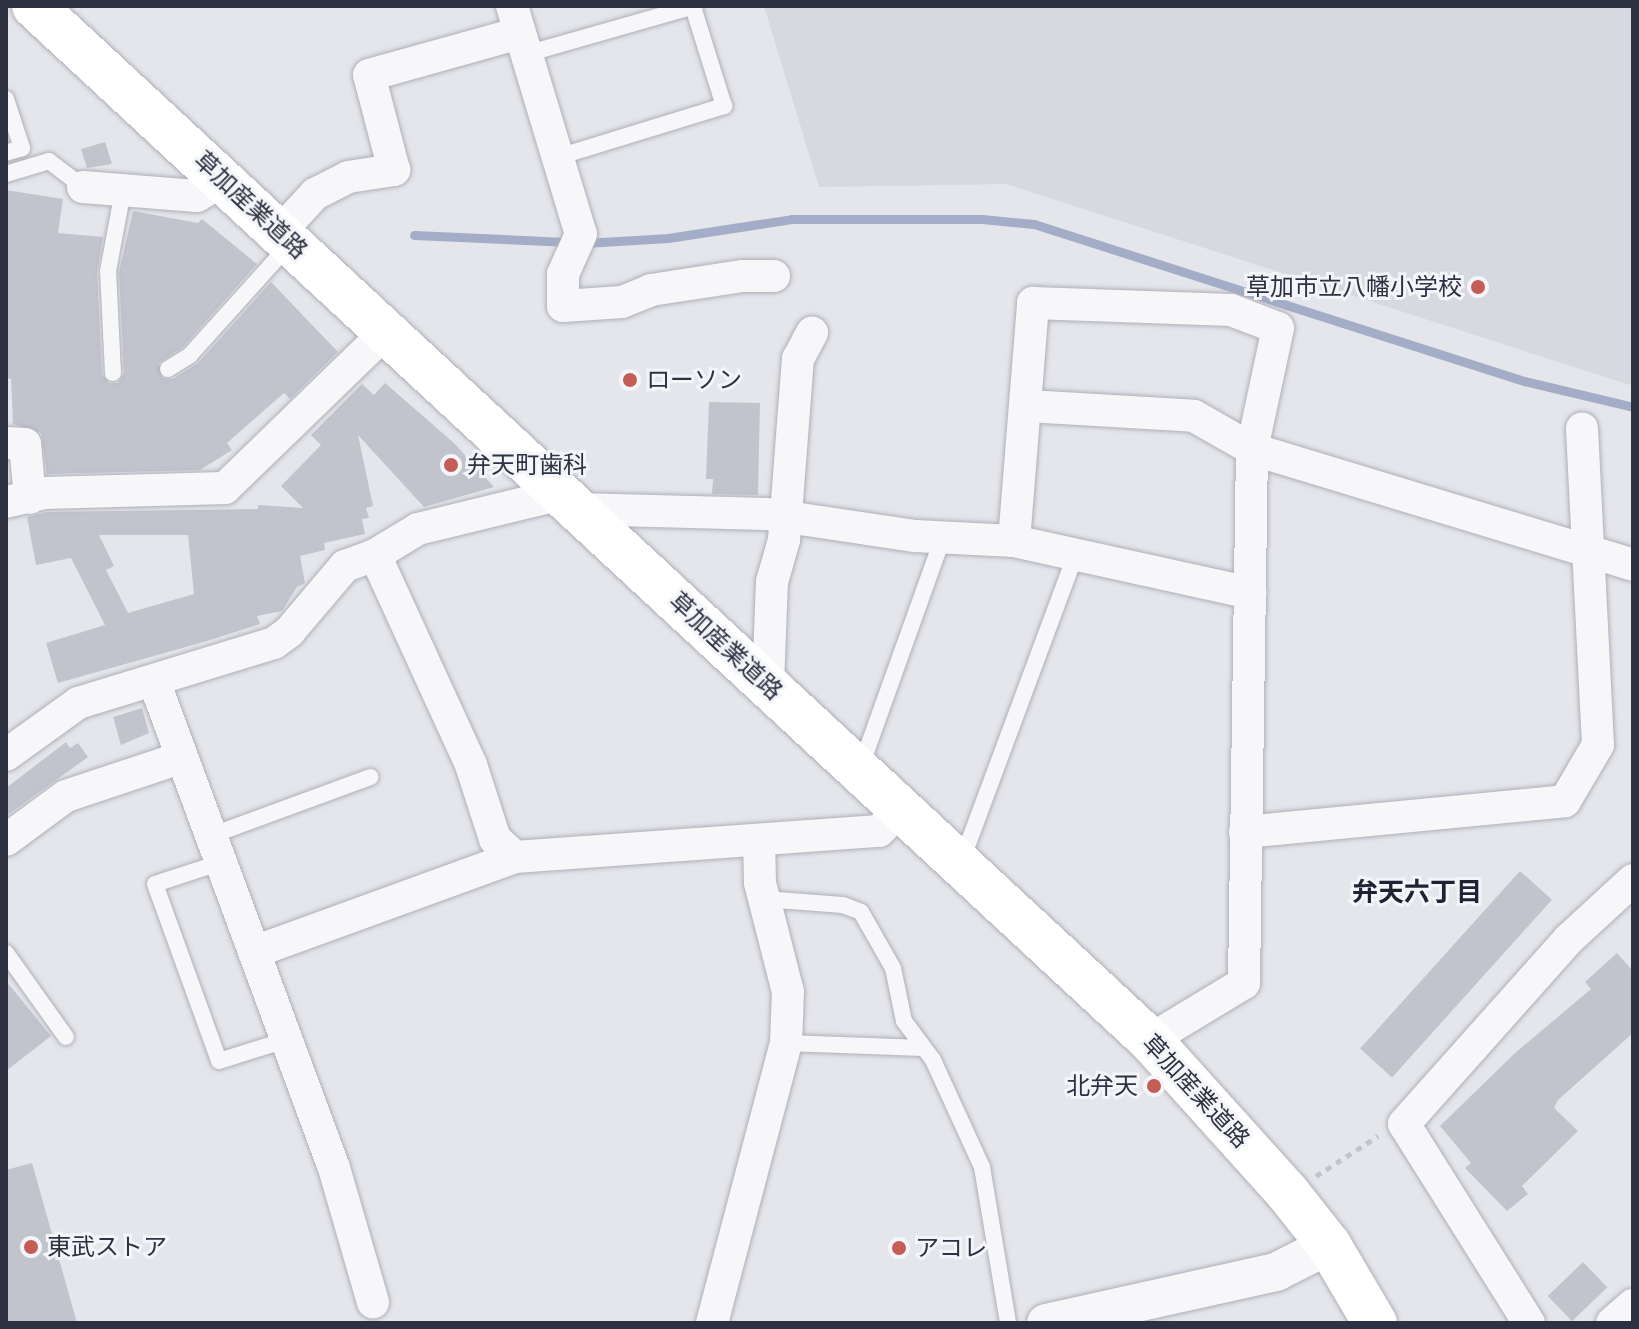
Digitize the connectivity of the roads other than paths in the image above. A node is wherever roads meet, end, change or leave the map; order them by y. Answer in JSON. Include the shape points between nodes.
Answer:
{"nodes":[{"id":1,"x":34,"y":6,"type":"edge"},
{"id":2,"x":694,"y":6,"type":"edge"},
{"id":3,"x":519,"y":31,"type":"edge"},
{"id":4,"x":6,"y":99,"type":"edge"},
{"id":5,"x":6,"y":153,"type":"edge"},
{"id":6,"x":558,"y":157,"type":"junction"},
{"id":7,"x":6,"y":174,"type":"edge"},
{"id":8,"x":224,"y":180,"type":"junction"},
{"id":9,"x":83,"y":187,"type":"joint"},
{"id":10,"x":123,"y":191,"type":"junction"},
{"id":11,"x":286,"y":237,"type":"junction"},
{"id":12,"x":774,"y":276,"type":"dead end"},
{"id":13,"x":387,"y":331,"type":"junction"},
{"id":14,"x":812,"y":333,"type":"dead end"},
{"id":15,"x":168,"y":369,"type":"dead end"},
{"id":16,"x":113,"y":373,"type":"dead end"},
{"id":17,"x":1028,"y":406,"type":"junction"},
{"id":18,"x":1582,"y":428,"type":"dead end"},
{"id":19,"x":6,"y":443,"type":"edge"},
{"id":20,"x":1252,"y":449,"type":"junction"},
{"id":21,"x":18,"y":500,"type":"edge"},
{"id":22,"x":570,"y":501,"type":"junction"},
{"id":23,"x":786,"y":516,"type":"junction"},
{"id":24,"x":943,"y":537,"type":"junction"},
{"id":25,"x":1014,"y":541,"type":"junction"},
{"id":26,"x":1076,"y":554,"type":"junction"},
{"id":27,"x":1592,"y":554,"type":"junction"},
{"id":28,"x":375,"y":555,"type":"junction"},
{"id":29,"x":1633,"y":565,"type":"edge"},
{"id":30,"x":1250,"y":593,"type":"junction"},
{"id":31,"x":154,"y":681,"type":"junction"},
{"id":32,"x":768,"y":685,"type":"junction"},
{"id":33,"x":6,"y":755,"type":"edge"},
{"id":34,"x":180,"y":758,"type":"junction"},
{"id":35,"x":860,"y":770,"type":"junction"},
{"id":36,"x":370,"y":777,"type":"dead end"},
{"id":37,"x":901,"y":809,"type":"junction"},
{"id":38,"x":1245,"y":832,"type":"junction"},
{"id":39,"x":6,"y":840,"type":"edge"},
{"id":40,"x":759,"y":840,"type":"junction"},
{"id":41,"x":214,"y":850,"type":"junction"},
{"id":42,"x":515,"y":857,"type":"junction"},
{"id":43,"x":960,"y":864,"type":"junction"},
{"id":44,"x":1633,"y":880,"type":"edge"},
{"id":45,"x":764,"y":899,"type":"junction"},
{"id":46,"x":254,"y":952,"type":"junction"},
{"id":47,"x":6,"y":953,"type":"edge"},
{"id":48,"x":66,"y":1037,"type":"dead end"},
{"id":49,"x":286,"y":1040,"type":"junction"},
{"id":50,"x":1150,"y":1040,"type":"junction"},
{"id":51,"x":786,"y":1043,"type":"junction"},
{"id":52,"x":922,"y":1048,"type":"junction"},
{"id":53,"x":1329,"y":1245,"type":"junction"},
{"id":54,"x":373,"y":1302,"type":"dead end"},
{"id":55,"x":1633,"y":1305,"type":"edge"},
{"id":56,"x":712,"y":1323,"type":"edge"},
{"id":57,"x":1008,"y":1323,"type":"edge"},
{"id":58,"x":1046,"y":1323,"type":"edge"},
{"id":59,"x":1375,"y":1323,"type":"edge"},
{"id":60,"x":1529,"y":1323,"type":"edge"},
{"id":61,"x":1612,"y":1323,"type":"edge"}],
"edges":[{"from":1,"to":8,"type":"main road","name":"草加産業道路"},
{"from":2,"to":3,"type":"lane"},
{"from":2,"to":6,"type":"lane","via":[[724,106]]},
{"from":3,"to":6,"type":"street"},
{"from":3,"to":11,"type":"street","via":[[369,75],[394,170],[348,177],[315,194]]},
{"from":4,"to":5,"type":"lane","via":[[22,148]]},
{"from":6,"to":12,"type":"street","via":[[581,234],[563,274],[563,306],[622,302],[651,290],[743,276]]},
{"from":7,"to":9,"type":"lane","via":[[49,161]]},
{"from":8,"to":10,"type":"street","via":[[197,196]]},
{"from":8,"to":11,"type":"main road","name":"草加産業道路"},
{"from":9,"to":10,"type":"street"},
{"from":10,"to":16,"type":"lane","via":[[108,271]]},
{"from":11,"to":13,"type":"main road","name":"草加産業道路"},
{"from":11,"to":15,"type":"lane","via":[[190,355]]},
{"from":13,"to":21,"type":"street","via":[[225,488],[45,493]]},
{"from":13,"to":22,"type":"main road","name":"草加産業道路"},
{"from":14,"to":23,"type":"street","via":[[798,359]]},
{"from":17,"to":20,"type":"street","via":[[1194,416]]},
{"from":17,"to":20,"type":"street","via":[[1033,303],[1231,310],[1278,328]]},
{"from":17,"to":25,"type":"street"},
{"from":18,"to":27,"type":"street"},
{"from":19,"to":21,"type":"street","via":[[25,444]]},
{"from":20,"to":27,"type":"street"},
{"from":20,"to":30,"type":"street"},
{"from":22,"to":23,"type":"street"},
{"from":22,"to":28,"type":"street","via":[[445,519]]},
{"from":22,"to":32,"type":"main road","name":"草加産業道路"},
{"from":23,"to":24,"type":"street"},
{"from":23,"to":32,"type":"street","via":[[772,582]]},
{"from":24,"to":25,"type":"street"},
{"from":24,"to":35,"type":"lane"},
{"from":25,"to":26,"type":"street"},
{"from":26,"to":30,"type":"street"},
{"from":26,"to":43,"type":"lane"},
{"from":27,"to":29,"type":"street"},
{"from":27,"to":38,"type":"street","via":[[1598,745],[1565,801]]},
{"from":28,"to":31,"type":"street","via":[[345,566],[274,643]]},
{"from":28,"to":42,"type":"street","via":[[471,765],[495,839]]},
{"from":30,"to":38,"type":"street"},
{"from":31,"to":33,"type":"street","via":[[78,703]]},
{"from":31,"to":34,"type":"street"},
{"from":32,"to":35,"type":"main road","name":"草加産業道路"},
{"from":34,"to":39,"type":"street","via":[[66,796]]},
{"from":34,"to":41,"type":"street"},
{"from":35,"to":37,"type":"main road","name":"草加産業道路"},
{"from":36,"to":41,"type":"lane"},
{"from":37,"to":40,"type":"street","via":[[879,831]]},
{"from":37,"to":43,"type":"main road","name":"草加産業道路"},
{"from":38,"to":50,"type":"street","via":[[1244,983]]},
{"from":40,"to":42,"type":"street"},
{"from":40,"to":45,"type":"street"},
{"from":41,"to":46,"type":"street"},
{"from":41,"to":49,"type":"lane","via":[[155,884],[219,1061]]},
{"from":42,"to":46,"type":"street"},
{"from":43,"to":50,"type":"main road","name":"草加産業道路"},
{"from":44,"to":60,"type":"street","via":[[1569,939],[1404,1124]]},
{"from":45,"to":51,"type":"street","via":[[788,992]]},
{"from":45,"to":52,"type":"lane","via":[[843,905],[861,912],[893,968],[904,1021]]},
{"from":46,"to":49,"type":"street"},
{"from":47,"to":48,"type":"lane"},
{"from":49,"to":54,"type":"street","via":[[334,1168]]},
{"from":50,"to":53,"type":"main road","name":"草加産業道路","via":[[1211,1102]]},
{"from":51,"to":52,"type":"lane"},
{"from":51,"to":56,"type":"street"},
{"from":52,"to":57,"type":"lane","via":[[933,1060],[982,1167]]},
{"from":53,"to":58,"type":"street","via":[[1276,1272]]},
{"from":53,"to":59,"type":"main road","name":"草加産業道路"},
{"from":55,"to":61,"type":"street"}]}
